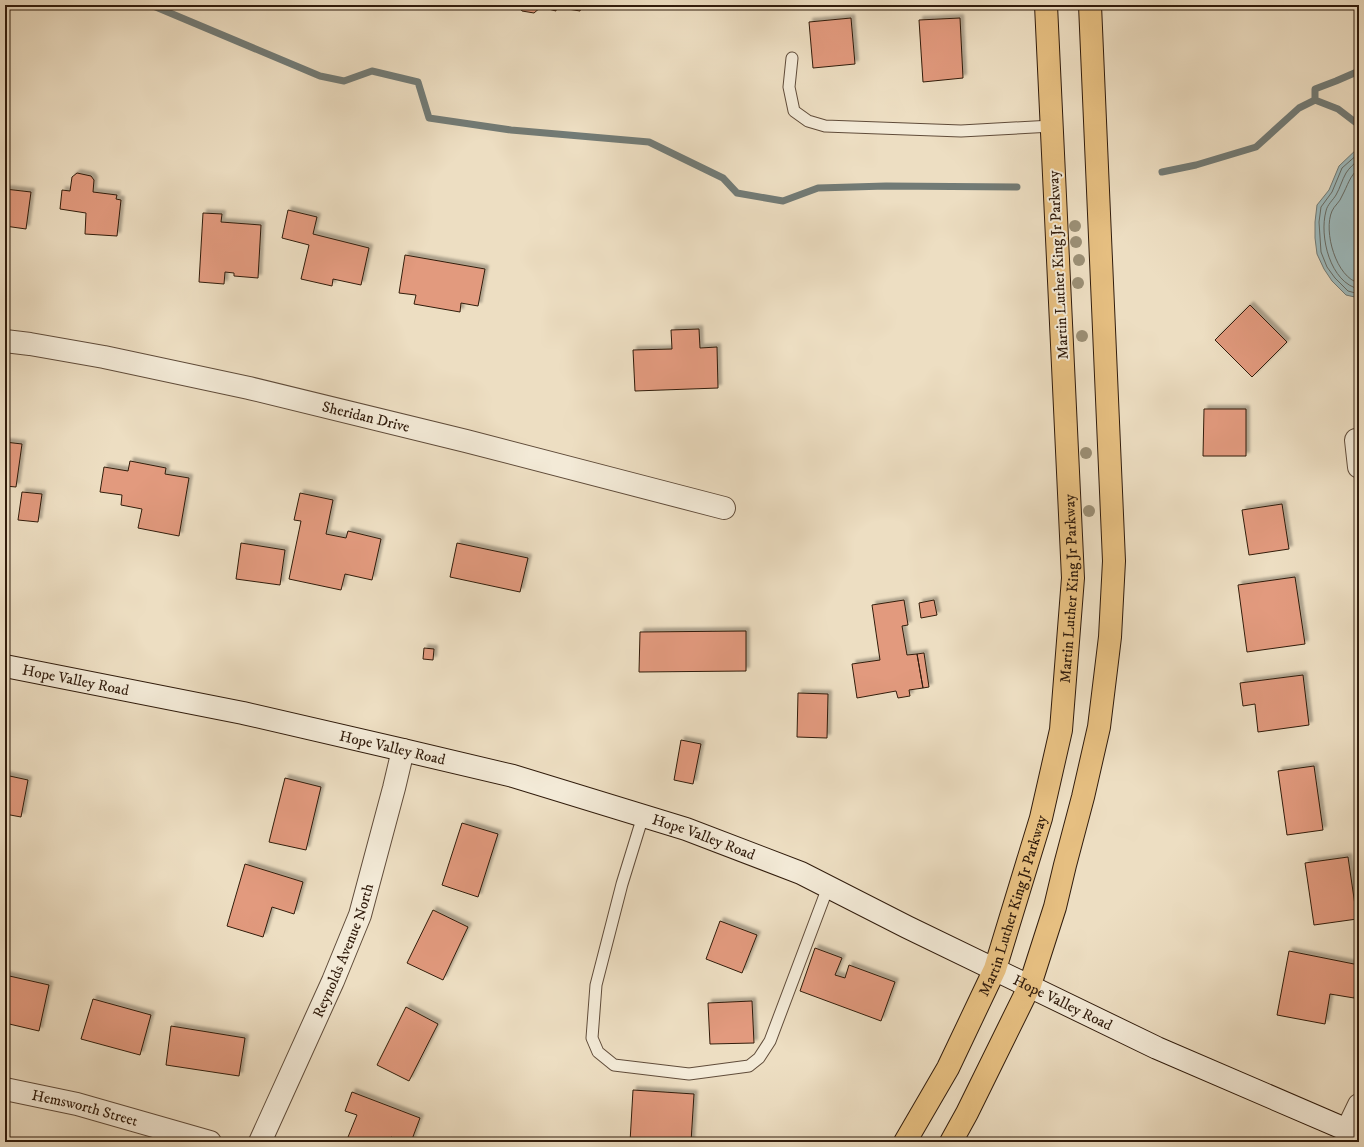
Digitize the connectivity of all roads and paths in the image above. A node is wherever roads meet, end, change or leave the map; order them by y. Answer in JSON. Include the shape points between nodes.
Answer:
{"nodes":[{"id":1,"x":1046,"y":5,"type":"edge"},
{"id":2,"x":1090,"y":5,"type":"edge"},
{"id":3,"x":792,"y":58,"type":"dead end"},
{"id":4,"x":1052,"y":126,"type":"junction"},
{"id":5,"x":5,"y":341,"type":"edge"},
{"id":6,"x":1356,"y":440,"type":"dead end"},
{"id":7,"x":1359,"y":467,"type":"edge"},
{"id":8,"x":724,"y":508,"type":"dead end"},
{"id":9,"x":5,"y":666,"type":"edge"},
{"id":10,"x":403,"y":750,"type":"junction"},
{"id":11,"x":643,"y":816,"type":"junction"},
{"id":12,"x":828,"y":887,"type":"junction"},
{"id":13,"x":996,"y":969,"type":"junction"},
{"id":14,"x":1030,"y":986,"type":"junction"},
{"id":15,"x":5,"y":1089,"type":"edge"},
{"id":16,"x":1359,"y":1105,"type":"edge"},
{"id":17,"x":1353,"y":1132,"type":"edge"},
{"id":18,"x":210,"y":1142,"type":"edge"},
{"id":19,"x":260,"y":1142,"type":"edge"},
{"id":20,"x":905,"y":1142,"type":"edge"},
{"id":21,"x":951,"y":1142,"type":"edge"}],
"edges":[{"from":1,"to":4,"type":"main road","name":"Martin Luther King Jr Parkway"},
{"from":2,"to":14,"type":"main road","via":[[1114,561],[1110,637],[1099,727],[1083,797],[1055,907]]},
{"from":3,"to":4,"type":"lane","via":[[789,86],[794,111],[808,121],[825,126],[961,131]]},
{"from":4,"to":13,"type":"main road","name":"Martin Luther King Jr Parkway","via":[[1073,578],[1061,730],[1042,818]]},
{"from":5,"to":8,"type":"main road","name":"Sheridan Drive","via":[[104,357],[249,388]]},
{"from":6,"to":7,"type":"main road"},
{"from":9,"to":10,"type":"main road","name":"Hope Valley Road","via":[[243,713]]},
{"from":10,"to":11,"type":"main road","name":"Hope Valley Road","via":[[513,776]]},
{"from":10,"to":19,"type":"main road","name":"Reynolds Avenue North","via":[[360,915]]},
{"from":11,"to":12,"type":"main road","name":"Hope Valley Road","via":[[686,829],[801,873]]},
{"from":11,"to":12,"type":"lane","via":[[622,884],[596,986],[592,1038],[598,1052],[614,1065],[689,1074],[749,1066],[759,1058],[770,1041]]},
{"from":12,"to":13,"type":"main road","name":"Hope Valley Road"},
{"from":13,"to":14,"type":"main road","name":"Hope Valley Road"},
{"from":13,"to":20,"type":"main road","name":"Martin Luther King Jr Parkway","via":[[948,1068]]},
{"from":14,"to":17,"type":"main road","name":"Hope Valley Road","via":[[1158,1048]]},
{"from":14,"to":21,"type":"main road"},
{"from":15,"to":18,"type":"main road","name":"Hemsworth Street","via":[[77,1104]]},
{"from":16,"to":17,"type":"main road"}]}
